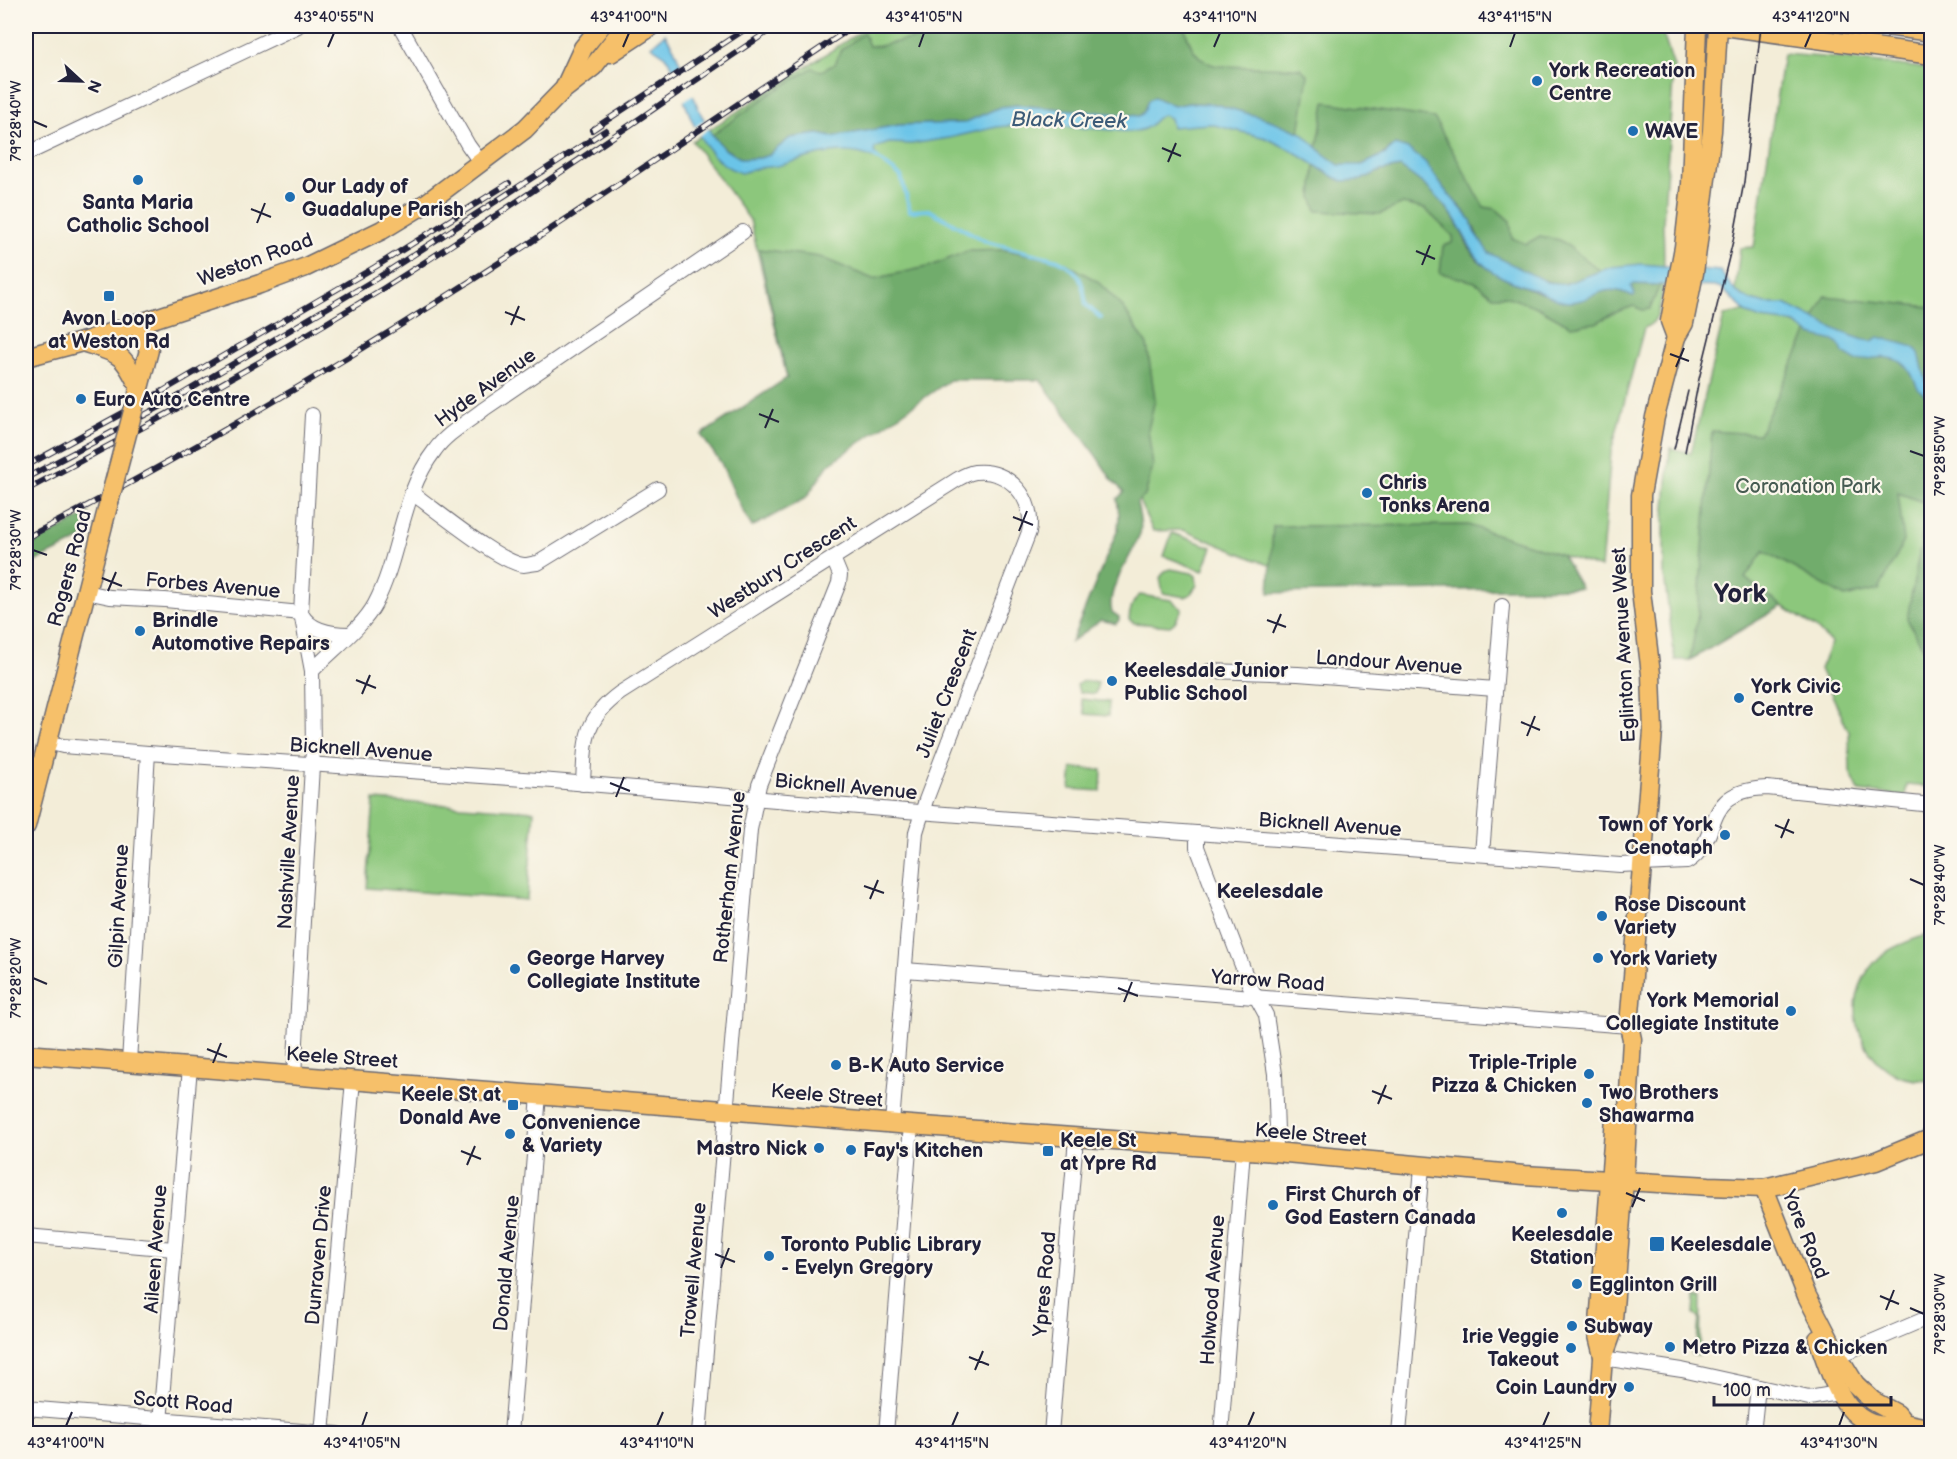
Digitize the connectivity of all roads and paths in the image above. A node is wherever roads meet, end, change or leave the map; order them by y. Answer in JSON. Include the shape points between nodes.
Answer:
{"nodes":[{"id":1,"x":298,"y":26,"type":"edge"},
{"id":2,"x":400,"y":26,"type":"edge"},
{"id":3,"x":601,"y":26,"type":"edge"},
{"id":4,"x":625,"y":26,"type":"edge"},
{"id":5,"x":652,"y":26,"type":"edge"},
{"id":6,"x":1697,"y":26,"type":"edge"},
{"id":7,"x":1718,"y":26,"type":"edge"},
{"id":8,"x":1724,"y":26,"type":"edge"},
{"id":9,"x":1886,"y":26,"type":"edge"},
{"id":10,"x":1932,"y":32,"type":"edge"},
{"id":11,"x":1932,"y":55,"type":"edge"},
{"id":12,"x":593,"y":67,"type":"junction"},
{"id":13,"x":562,"y":91,"type":"junction"},
{"id":14,"x":26,"y":154,"type":"edge"},
{"id":15,"x":481,"y":163,"type":"junction"},
{"id":16,"x":743,"y":232,"type":"dead end"},
{"id":17,"x":1691,"y":246,"type":"junction"},
{"id":18,"x":137,"y":323,"type":"junction"},
{"id":19,"x":82,"y":342,"type":"junction"},
{"id":20,"x":26,"y":357,"type":"edge"},
{"id":21,"x":138,"y":392,"type":"junction"},
{"id":22,"x":312,"y":415,"type":"dead end"},
{"id":23,"x":658,"y":489,"type":"dead end"},
{"id":24,"x":412,"y":492,"type":"junction"},
{"id":25,"x":1029,"y":532,"type":"joint"},
{"id":26,"x":833,"y":558,"type":"junction"},
{"id":27,"x":86,"y":592,"type":"junction"},
{"id":28,"x":1502,"y":606,"type":"dead end"},
{"id":29,"x":302,"y":613,"type":"junction"},
{"id":30,"x":349,"y":634,"type":"junction"},
{"id":31,"x":1209,"y":670,"type":"dead end"},
{"id":32,"x":312,"y":671,"type":"junction"},
{"id":33,"x":1494,"y":689,"type":"junction"},
{"id":34,"x":47,"y":742,"type":"junction"},
{"id":35,"x":147,"y":753,"type":"junction"},
{"id":36,"x":312,"y":765,"type":"junction"},
{"id":37,"x":583,"y":784,"type":"junction"},
{"id":38,"x":756,"y":799,"type":"junction"},
{"id":39,"x":1932,"y":806,"type":"edge"},
{"id":40,"x":922,"y":812,"type":"junction"},
{"id":41,"x":26,"y":826,"type":"edge"},
{"id":42,"x":1197,"y":833,"type":"junction"},
{"id":43,"x":1482,"y":854,"type":"junction"},
{"id":44,"x":1642,"y":865,"type":"junction"},
{"id":45,"x":905,"y":970,"type":"junction"},
{"id":46,"x":1258,"y":999,"type":"junction"},
{"id":47,"x":1629,"y":1026,"type":"junction"},
{"id":48,"x":26,"y":1054,"type":"edge"},
{"id":49,"x":129,"y":1062,"type":"junction"},
{"id":50,"x":190,"y":1067,"type":"junction"},
{"id":51,"x":294,"y":1076,"type":"junction"},
{"id":52,"x":353,"y":1080,"type":"junction"},
{"id":53,"x":539,"y":1095,"type":"junction"},
{"id":54,"x":727,"y":1109,"type":"junction"},
{"id":55,"x":892,"y":1123,"type":"junction"},
{"id":56,"x":911,"y":1125,"type":"junction"},
{"id":57,"x":1076,"y":1138,"type":"junction"},
{"id":58,"x":1932,"y":1138,"type":"edge"},
{"id":59,"x":1243,"y":1150,"type":"junction"},
{"id":60,"x":1275,"y":1152,"type":"junction"},
{"id":61,"x":1422,"y":1167,"type":"junction"},
{"id":62,"x":1617,"y":1181,"type":"junction"},
{"id":63,"x":1764,"y":1188,"type":"junction"},
{"id":64,"x":26,"y":1236,"type":"edge"},
{"id":65,"x":174,"y":1249,"type":"junction"},
{"id":66,"x":1807,"y":1296,"type":"junction"},
{"id":67,"x":1932,"y":1316,"type":"edge"},
{"id":68,"x":1838,"y":1356,"type":"junction"},
{"id":69,"x":1603,"y":1358,"type":"junction"},
{"id":70,"x":1758,"y":1387,"type":"junction"},
{"id":71,"x":1838,"y":1393,"type":"junction"},
{"id":72,"x":26,"y":1408,"type":"edge"},
{"id":73,"x":160,"y":1427,"type":"edge"},
{"id":74,"x":1902,"y":1428,"type":"edge"},
{"id":75,"x":1932,"y":1429,"type":"edge"},
{"id":76,"x":322,"y":1433,"type":"edge"},
{"id":77,"x":338,"y":1434,"type":"edge"},
{"id":78,"x":511,"y":1434,"type":"edge"},
{"id":79,"x":699,"y":1434,"type":"edge"},
{"id":80,"x":886,"y":1434,"type":"edge"},
{"id":81,"x":1051,"y":1434,"type":"edge"},
{"id":82,"x":1221,"y":1434,"type":"edge"},
{"id":83,"x":1400,"y":1434,"type":"edge"},
{"id":84,"x":1597,"y":1434,"type":"edge"},
{"id":85,"x":1753,"y":1434,"type":"edge"}],
"edges":[{"from":1,"to":14,"type":"street"},
{"from":2,"to":15,"type":"street"},
{"from":3,"to":13,"type":"main road","name":"Weston Road","via":[[583,48]]},
{"from":4,"to":12,"type":"main road","name":"Weston Road"},
{"from":5,"to":12,"type":"main road"},
{"from":6,"to":17,"type":"main road","name":"Eglinton Avenue West"},
{"from":7,"to":17,"type":"main road","name":"Eglinton Avenue West","via":[[1712,131]]},
{"from":8,"to":11,"type":"main road"},
{"from":9,"to":10,"type":"main road"},
{"from":12,"to":13,"type":"main road","name":"Weston Road"},
{"from":13,"to":15,"type":"main road","name":"Weston Road","via":[[525,129]]},
{"from":15,"to":18,"type":"main road","name":"Weston Road","via":[[382,230],[306,267]]},
{"from":16,"to":24,"type":"street","name":"Hyde Avenue","via":[[447,437],[434,450]]},
{"from":17,"to":44,"type":"main road","name":"Eglinton Avenue West","via":[[1683,298],[1684,323],[1676,337],[1654,417],[1641,495],[1641,591],[1653,731]]},
{"from":18,"to":19,"type":"main road","name":"Weston Road"},
{"from":18,"to":21,"type":"main road","name":"Rogers Road","via":[[149,350]]},
{"from":19,"to":20,"type":"main road","name":"Weston Road"},
{"from":19,"to":21,"type":"main road","via":[[122,358]]},
{"from":21,"to":27,"type":"main road","name":"Rogers Road","bridge":true},
{"from":22,"to":29,"type":"street","name":"Nashville Avenue"},
{"from":23,"to":24,"type":"street","via":[[538,563],[524,565],[492,551]]},
{"from":24,"to":30,"type":"street","name":"Hyde Avenue","via":[[380,594],[366,617]]},
{"from":25,"to":26,"type":"street","name":"Westbury Crescent","via":[[1029,508],[1017,487],[995,474],[977,472],[945,486]]},
{"from":25,"to":40,"type":"street","name":"Juliet Crescent"},
{"from":26,"to":37,"type":"street","name":"Westbury Crescent","via":[[600,709],[585,748]]},
{"from":26,"to":38,"type":"street","name":"Rotherham Avenue","via":[[839,583]]},
{"from":27,"to":29,"type":"street","name":"Forbes Avenue"},
{"from":27,"to":34,"type":"main road","name":"Rogers Road"},
{"from":28,"to":33,"type":"street"},
{"from":29,"to":30,"type":"street","via":[[308,623],[319,629]]},
{"from":29,"to":32,"type":"street","name":"Nashville Avenue"},
{"from":30,"to":32,"type":"street","name":"Hyde Avenue"},
{"from":31,"to":33,"type":"street","name":"Landour Avenue"},
{"from":32,"to":36,"type":"street","name":"Nashville Avenue"},
{"from":33,"to":43,"type":"street"},
{"from":34,"to":35,"type":"street","name":"Bicknell Avenue"},
{"from":34,"to":41,"type":"main road","name":"Rogers Road"},
{"from":35,"to":36,"type":"street","name":"Bicknell Avenue"},
{"from":35,"to":49,"type":"street","name":"Gilpin Avenue"},
{"from":36,"to":37,"type":"street","name":"Bicknell Avenue"},
{"from":36,"to":51,"type":"street","name":"Nashville Avenue"},
{"from":37,"to":38,"type":"street","name":"Bicknell Avenue"},
{"from":38,"to":40,"type":"street","name":"Bicknell Avenue"},
{"from":38,"to":54,"type":"street","name":"Rotherham Avenue","via":[[750,830]]},
{"from":39,"to":44,"type":"street","name":"Bicknell Avenue","via":[[1749,789],[1726,801],[1690,860]]},
{"from":40,"to":42,"type":"street","name":"Bicknell Avenue"},
{"from":40,"to":45,"type":"street","name":"Juliet Crescent","via":[[916,832]]},
{"from":42,"to":43,"type":"street","name":"Bicknell Avenue"},
{"from":42,"to":46,"type":"street","via":[[1197,847]]},
{"from":43,"to":44,"type":"street","name":"Bicknell Avenue"},
{"from":44,"to":47,"type":"main road","name":"Eglinton Avenue West"},
{"from":45,"to":46,"type":"street","name":"Yarrow Road"},
{"from":45,"to":55,"type":"street","name":"Juliet Crescent"},
{"from":46,"to":47,"type":"street","name":"Yarrow Road"},
{"from":46,"to":60,"type":"street","via":[[1266,1015],[1275,1074]]},
{"from":47,"to":62,"type":"main road","name":"Eglinton Avenue West","via":[[1632,1039]]},
{"from":48,"to":49,"type":"main road","name":"Keele Street"},
{"from":49,"to":50,"type":"main road","name":"Keele Street"},
{"from":50,"to":51,"type":"main road","name":"Keele Street"},
{"from":50,"to":65,"type":"street","name":"Aileen Avenue"},
{"from":51,"to":52,"type":"main road","name":"Keele Street"},
{"from":52,"to":53,"type":"main road","name":"Keele Street"},
{"from":52,"to":76,"type":"street","name":"Dunraven Drive"},
{"from":53,"to":54,"type":"main road","name":"Keele Street"},
{"from":53,"to":78,"type":"street","name":"Donald Avenue"},
{"from":54,"to":55,"type":"main road","name":"Keele Street"},
{"from":54,"to":79,"type":"street","name":"Trowell Avenue"},
{"from":55,"to":56,"type":"main road","name":"Keele Street"},
{"from":56,"to":57,"type":"main road","name":"Keele Street"},
{"from":56,"to":80,"type":"street"},
{"from":57,"to":59,"type":"main road","name":"Keele Street"},
{"from":57,"to":81,"type":"street","name":"Ypres Road"},
{"from":58,"to":63,"type":"main road","name":"Keele Street","via":[[1876,1161]]},
{"from":59,"to":60,"type":"main road","name":"Keele Street"},
{"from":59,"to":82,"type":"street","name":"Holwood Avenue"},
{"from":60,"to":61,"type":"main road","name":"Keele Street"},
{"from":61,"to":62,"type":"main road","name":"Keele Street"},
{"from":61,"to":83,"type":"street"},
{"from":62,"to":63,"type":"main road","name":"Keele Street"},
{"from":62,"to":69,"type":"main road","name":"Eglinton Avenue West","via":[[1612,1333]]},
{"from":63,"to":66,"type":"main road","name":"Yore Road"},
{"from":64,"to":65,"type":"street"},
{"from":65,"to":73,"type":"street","name":"Aileen Avenue"},
{"from":66,"to":68,"type":"main road","name":"Yore Road"},
{"from":66,"to":71,"type":"main road","name":"Yore Road","via":[[1815,1331]]},
{"from":67,"to":68,"type":"street"},
{"from":68,"to":74,"type":"main road","name":"Yore Road","via":[[1855,1384],[1873,1401],[1897,1414]]},
{"from":69,"to":70,"type":"street"},
{"from":69,"to":84,"type":"main road","name":"Eglinton Avenue West"},
{"from":70,"to":71,"type":"street","via":[[1809,1398]]},
{"from":70,"to":85,"type":"street"},
{"from":71,"to":74,"type":"main road","name":"Yore Road","via":[[1851,1412],[1868,1421]]},
{"from":72,"to":73,"type":"street","name":"Scott Road"},
{"from":73,"to":76,"type":"street","name":"Scott Road"},
{"from":74,"to":75,"type":"main road"},
{"from":76,"to":77,"type":"street","name":"Scott Road"}]}
